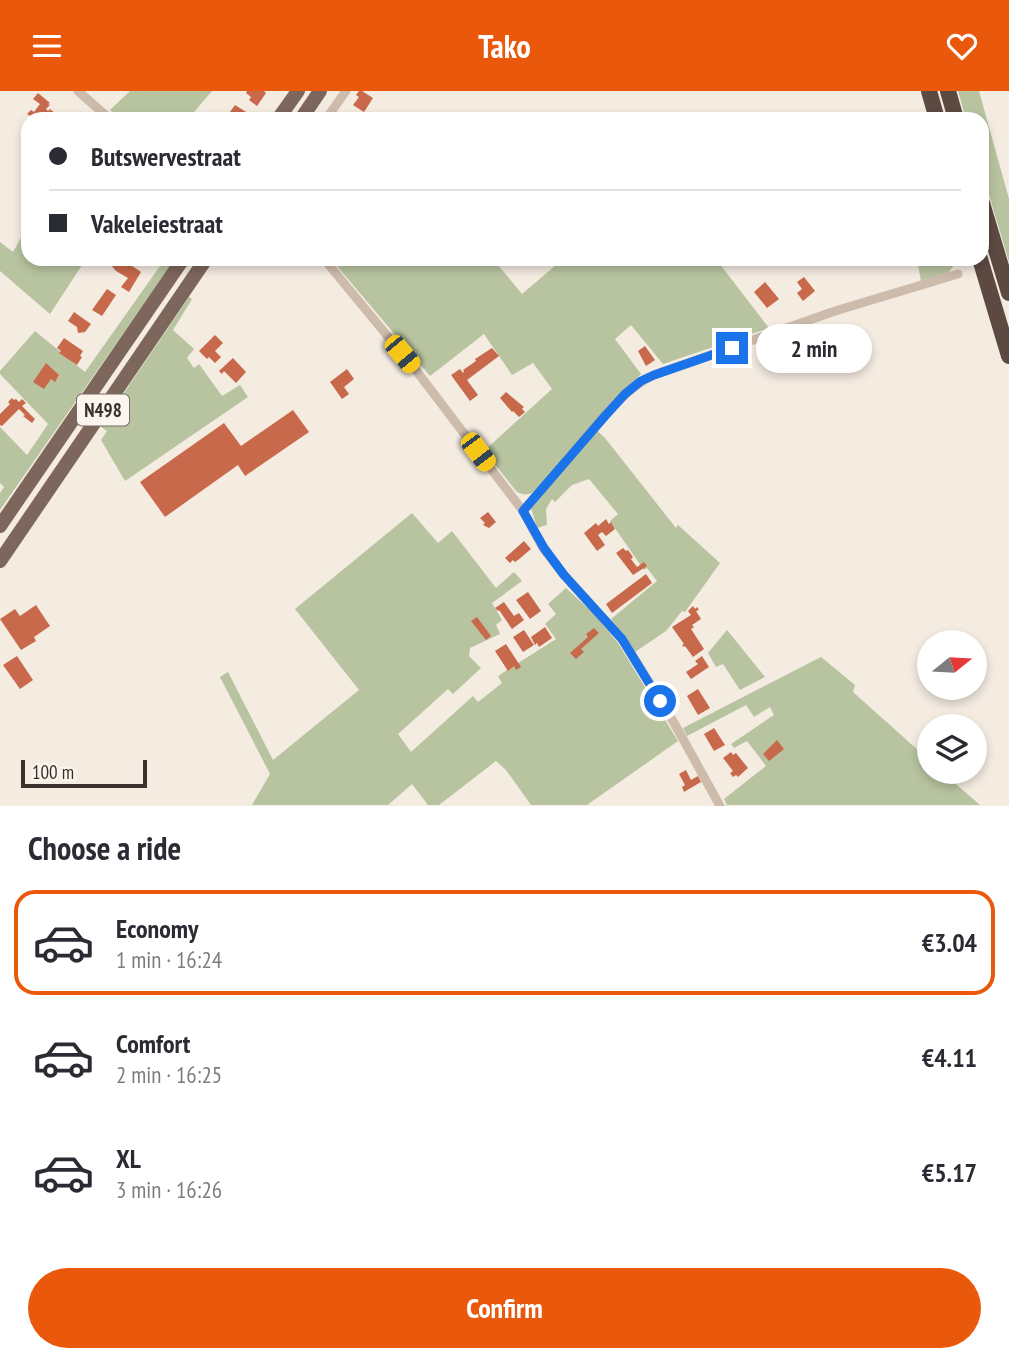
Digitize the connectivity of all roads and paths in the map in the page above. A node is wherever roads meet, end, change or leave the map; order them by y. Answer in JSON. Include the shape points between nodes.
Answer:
{"nodes":[{"id":1,"x":78,"y":91,"type":"edge"},
{"id":2,"x":298,"y":91,"type":"edge"},
{"id":3,"x":320,"y":91,"type":"edge"},
{"id":4,"x":346,"y":91,"type":"edge"},
{"id":5,"x":929,"y":91,"type":"edge"},
{"id":6,"x":948,"y":91,"type":"edge"},
{"id":7,"x":102,"y":112,"type":"edge"},
{"id":8,"x":283,"y":112,"type":"edge"},
{"id":9,"x":306,"y":112,"type":"edge"},
{"id":10,"x":331,"y":112,"type":"edge"},
{"id":11,"x":935,"y":112,"type":"edge"},
{"id":12,"x":954,"y":112,"type":"edge"},
{"id":13,"x":989,"y":226,"type":"edge"},
{"id":14,"x":178,"y":266,"type":"edge"},
{"id":15,"x":201,"y":266,"type":"edge"},
{"id":16,"x":330,"y":266,"type":"edge"},
{"id":17,"x":982,"y":266,"type":"edge"},
{"id":18,"x":958,"y":274,"type":"dead end"},
{"id":19,"x":1009,"y":293,"type":"edge"},
{"id":20,"x":1009,"y":356,"type":"edge"},
{"id":21,"x":523,"y":511,"type":"junction"},
{"id":22,"x":0,"y":526,"type":"edge"},
{"id":23,"x":0,"y":561,"type":"edge"},
{"id":24,"x":720,"y":806,"type":"edge"}],
"edges":[{"from":1,"to":7,"type":"street"},
{"from":2,"to":8,"type":"main road"},
{"from":3,"to":9,"type":"main road"},
{"from":4,"to":10,"type":"street"},
{"from":5,"to":11,"type":"highway"},
{"from":6,"to":12,"type":"highway"},
{"from":13,"to":19,"type":"highway"},
{"from":14,"to":22,"type":"main road","number":"N498"},
{"from":15,"to":23,"type":"main road","number":"N498"},
{"from":16,"to":21,"type":"street"},
{"from":17,"to":20,"type":"highway"},
{"from":18,"to":21,"type":"street","via":[[835,311],[641,381]]},
{"from":21,"to":24,"type":"street","via":[[564,575],[622,639]]}]}
